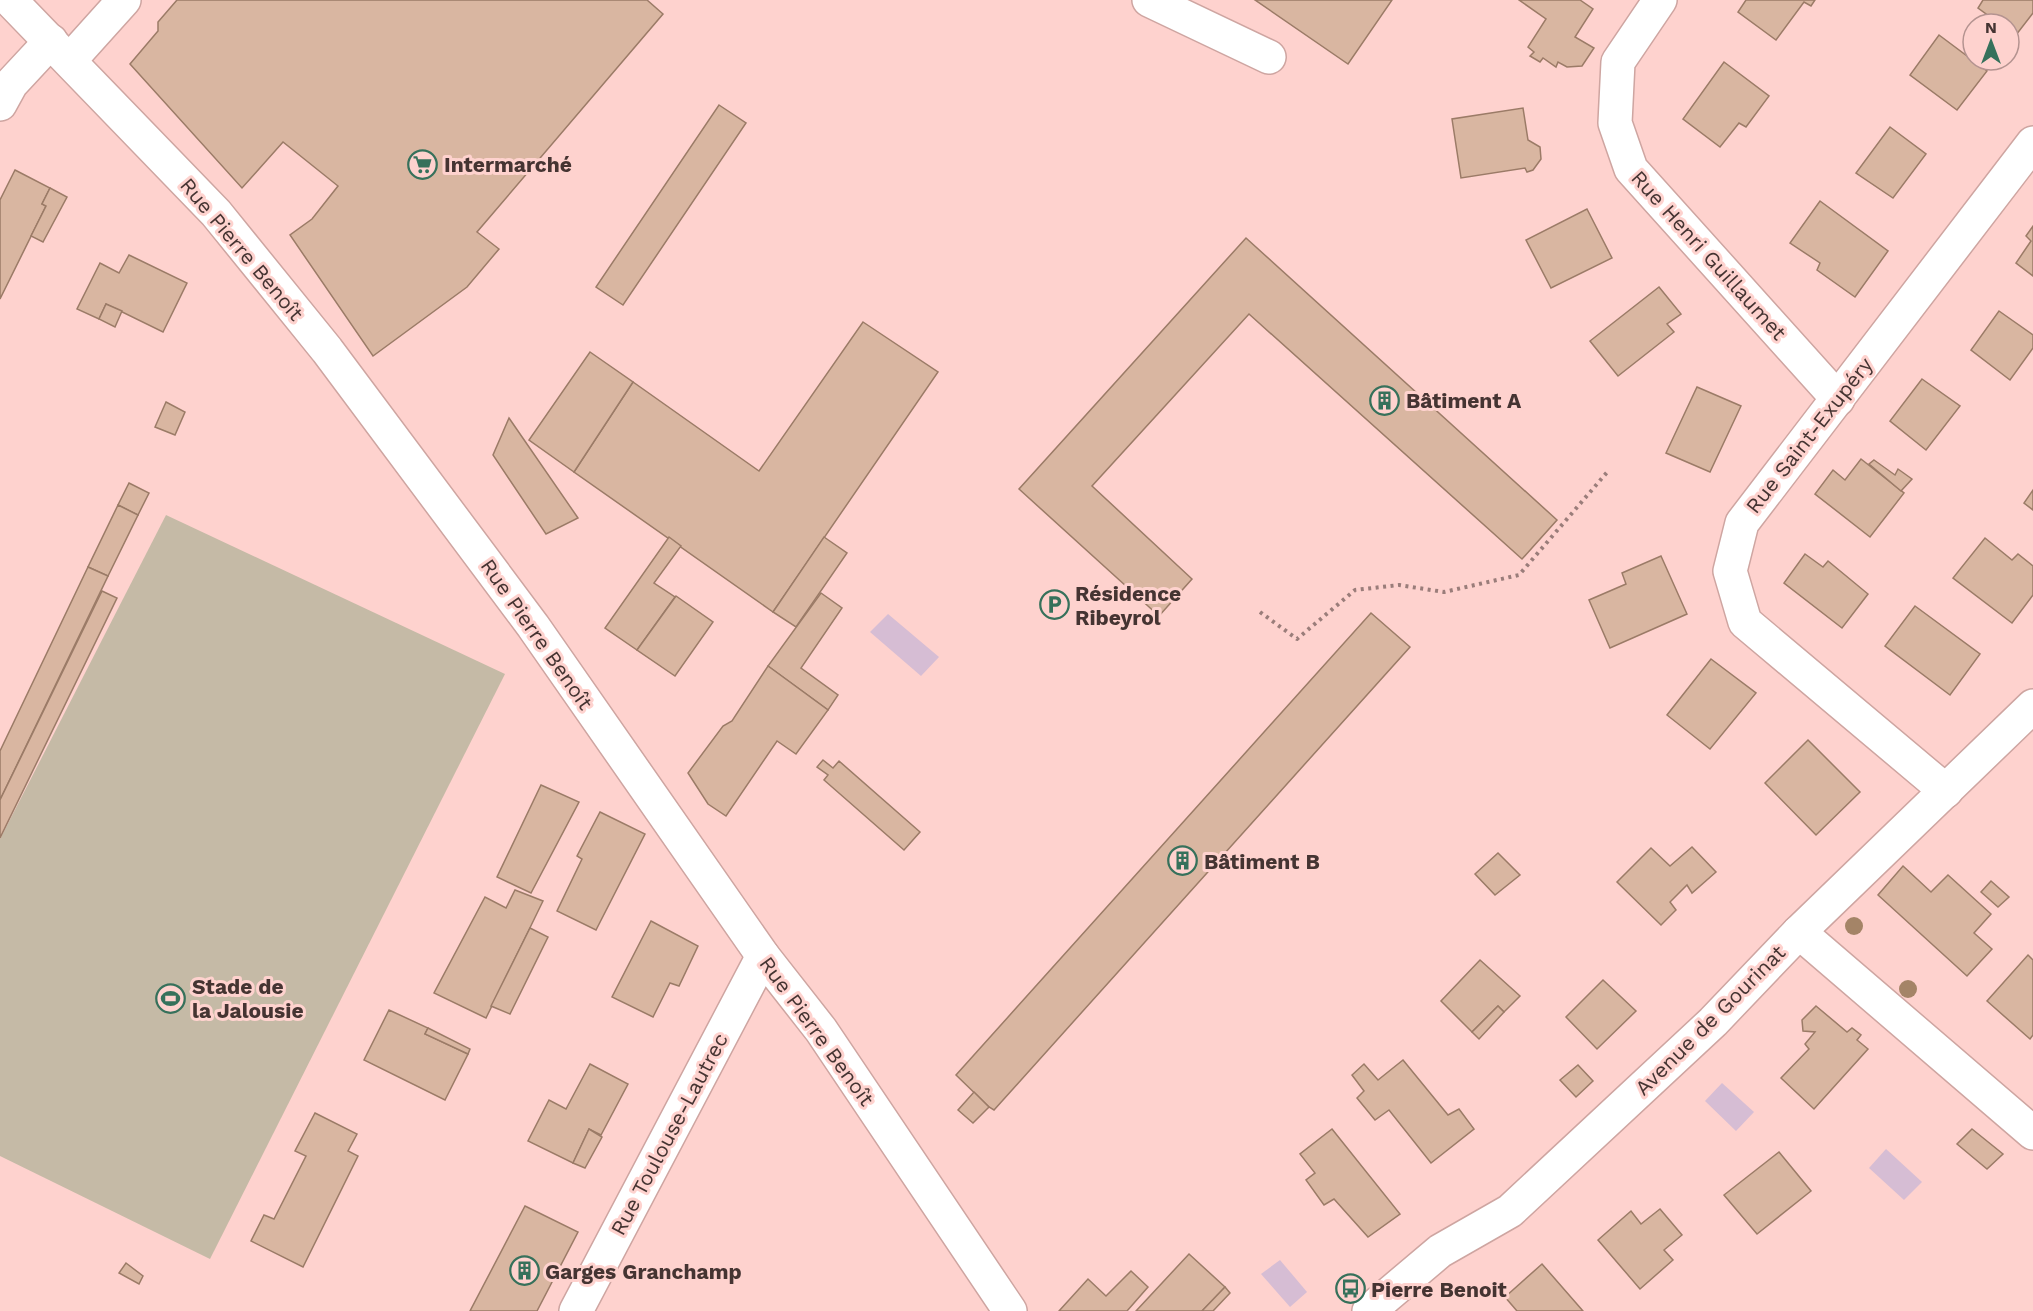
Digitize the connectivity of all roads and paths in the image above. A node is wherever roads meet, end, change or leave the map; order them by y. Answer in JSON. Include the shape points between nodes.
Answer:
{"nodes":[{"id":1,"x":10,"y":0,"type":"edge"},
{"id":2,"x":124,"y":0,"type":"edge"},
{"id":3,"x":1149,"y":0,"type":"edge"},
{"id":4,"x":1660,"y":0,"type":"edge"},
{"id":5,"x":60,"y":51,"type":"junction"},
{"id":6,"x":1269,"y":57,"type":"dead end"},
{"id":7,"x":0,"y":104,"type":"edge"},
{"id":8,"x":2033,"y":143,"type":"edge"},
{"id":9,"x":1838,"y":399,"type":"junction"},
{"id":10,"x":1609,"y":471,"type":"dead end"},
{"id":11,"x":1260,"y":612,"type":"dead end"},
{"id":12,"x":2033,"y":706,"type":"edge"},
{"id":13,"x":1946,"y":791,"type":"junction"},
{"id":14,"x":1799,"y":932,"type":"junction"},
{"id":15,"x":763,"y":956,"type":"junction"},
{"id":16,"x":2033,"y":1133,"type":"edge"},
{"id":17,"x":576,"y":1311,"type":"edge"},
{"id":18,"x":1010,"y":1311,"type":"edge"},
{"id":19,"x":1369,"y":1311,"type":"edge"}],
"edges":[{"from":1,"to":5,"type":"street","name":"Rue Pierre Benoît"},
{"from":2,"to":5,"type":"street"},
{"from":3,"to":6,"type":"street"},
{"from":4,"to":9,"type":"street","name":"Rue Henri Guillaumet","via":[[1618,62],[1615,123],[1631,169]]},
{"from":5,"to":7,"type":"street","via":[[11,84]]},
{"from":5,"to":15,"type":"street","name":"Rue Pierre Benoît","via":[[216,213],[327,350],[533,626]]},
{"from":8,"to":9,"type":"street","name":"Rue Saint-Exupéry"},
{"from":9,"to":13,"type":"street","name":"Rue Saint-Exupéry","via":[[1742,523],[1730,571],[1745,622]]},
{"from":10,"to":11,"type":"path","via":[[1519,575],[1444,592],[1399,585],[1355,590],[1297,639]]},
{"from":12,"to":13,"type":"street","name":"Avenue de Gourinat"},
{"from":13,"to":14,"type":"street","name":"Avenue de Gourinat"},
{"from":14,"to":16,"type":"street"},
{"from":14,"to":19,"type":"street","name":"Avenue de Gourinat","via":[[1713,1022],[1510,1211],[1440,1251]]},
{"from":15,"to":17,"type":"street","name":"Rue Toulouse-Lautrec"},
{"from":15,"to":18,"type":"street","name":"Rue Pierre Benoît","via":[[821,1030]]}]}
